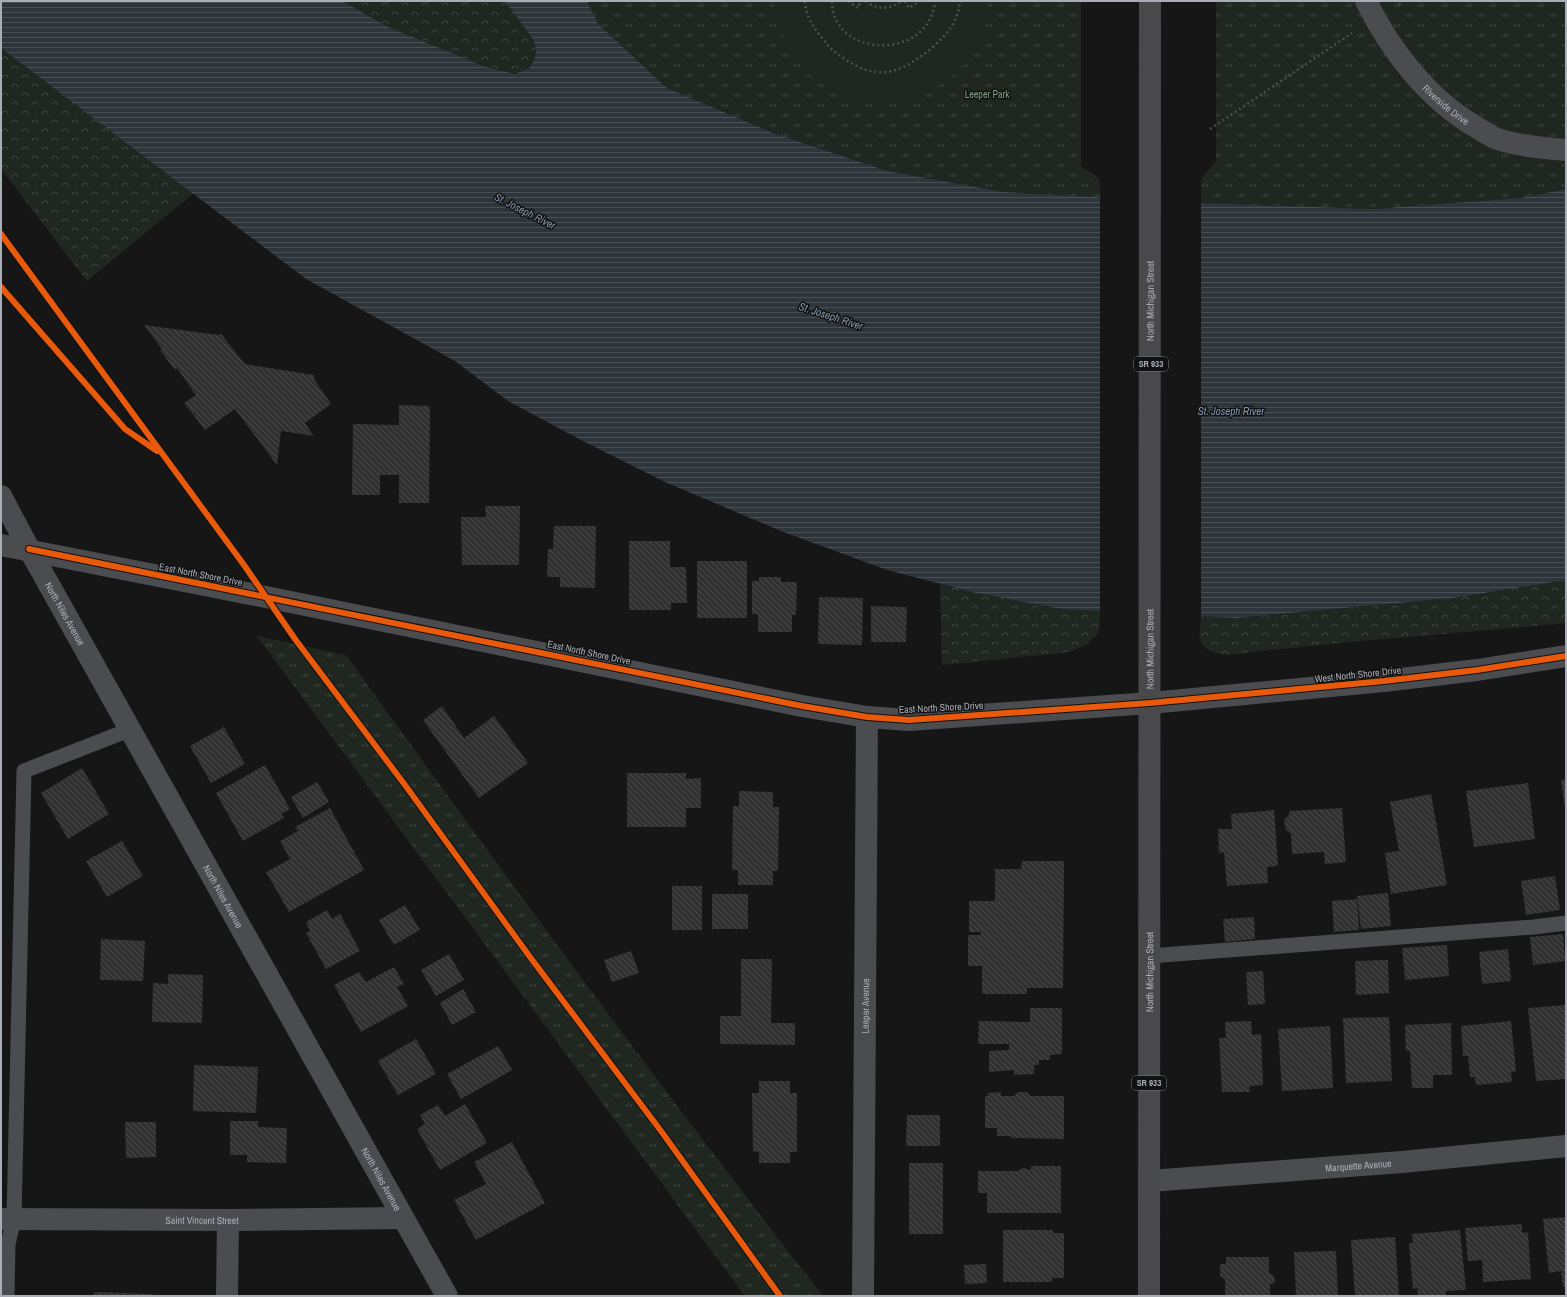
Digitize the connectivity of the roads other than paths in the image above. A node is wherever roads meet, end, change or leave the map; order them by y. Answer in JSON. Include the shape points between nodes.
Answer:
{"nodes":[{"id":1,"x":1150,"y":1,"type":"edge"},
{"id":2,"x":1371,"y":10,"type":"edge"},
{"id":3,"x":1566,"y":150,"type":"edge"},
{"id":4,"x":1,"y":496,"type":"edge"},
{"id":5,"x":1,"y":545,"type":"edge"},
{"id":6,"x":29,"y":549,"type":"junction"},
{"id":7,"x":1566,"y":656,"type":"edge"},
{"id":8,"x":1150,"y":703,"type":"junction"},
{"id":9,"x":867,"y":717,"type":"junction"},
{"id":10,"x":129,"y":730,"type":"junction"},
{"id":11,"x":1566,"y":923,"type":"edge"},
{"id":12,"x":1149,"y":956,"type":"junction"},
{"id":13,"x":1566,"y":1146,"type":"edge"},
{"id":14,"x":1150,"y":1181,"type":"junction"},
{"id":15,"x":403,"y":1218,"type":"junction"},
{"id":16,"x":7,"y":1219,"type":"edge"},
{"id":17,"x":228,"y":1220,"type":"junction"},
{"id":18,"x":8,"y":1296,"type":"edge"},
{"id":19,"x":228,"y":1296,"type":"edge"},
{"id":20,"x":447,"y":1296,"type":"edge"},
{"id":21,"x":863,"y":1296,"type":"edge"},
{"id":22,"x":1149,"y":1296,"type":"edge"}],
"edges":[{"from":1,"to":8,"type":"main road","name":"North Michigan Street","number":"SR 933"},
{"from":2,"to":3,"type":"street","name":"Riverside Drive","via":[[1389,42],[1428,92],[1463,119],[1496,138],[1532,148]]},
{"from":4,"to":6,"type":"street","name":"North Niles Avenue"},
{"from":5,"to":6,"type":"street","name":"East North Shore Drive"},
{"from":6,"to":9,"type":"street","name":"East North Shore Drive"},
{"from":6,"to":10,"type":"street","name":"North Niles Avenue"},
{"from":7,"to":8,"type":"street","name":"West North Shore Drive","via":[[1384,681]]},
{"from":8,"to":9,"type":"street","name":"East North Shore Drive","via":[[908,720]]},
{"from":8,"to":12,"type":"main road","name":"North Michigan Street","number":"SR 933"},
{"from":9,"to":21,"type":"street","name":"Leeper Avenue"},
{"from":10,"to":15,"type":"street","name":"North Niles Avenue"},
{"from":10,"to":16,"type":"lane","via":[[24,771]]},
{"from":11,"to":12,"type":"lane"},
{"from":12,"to":14,"type":"main road","name":"North Michigan Street","number":"SR 933"},
{"from":13,"to":14,"type":"street","name":"Marquette Avenue","via":[[1402,1162]]},
{"from":14,"to":22,"type":"main road","name":"North Michigan Street","number":"SR 933"},
{"from":15,"to":17,"type":"street","name":"Saint Vincent Street"},
{"from":15,"to":20,"type":"street","name":"North Niles Avenue"},
{"from":16,"to":17,"type":"street","name":"Saint Vincent Street"},
{"from":16,"to":18,"type":"lane"},
{"from":17,"to":19,"type":"street"}]}
